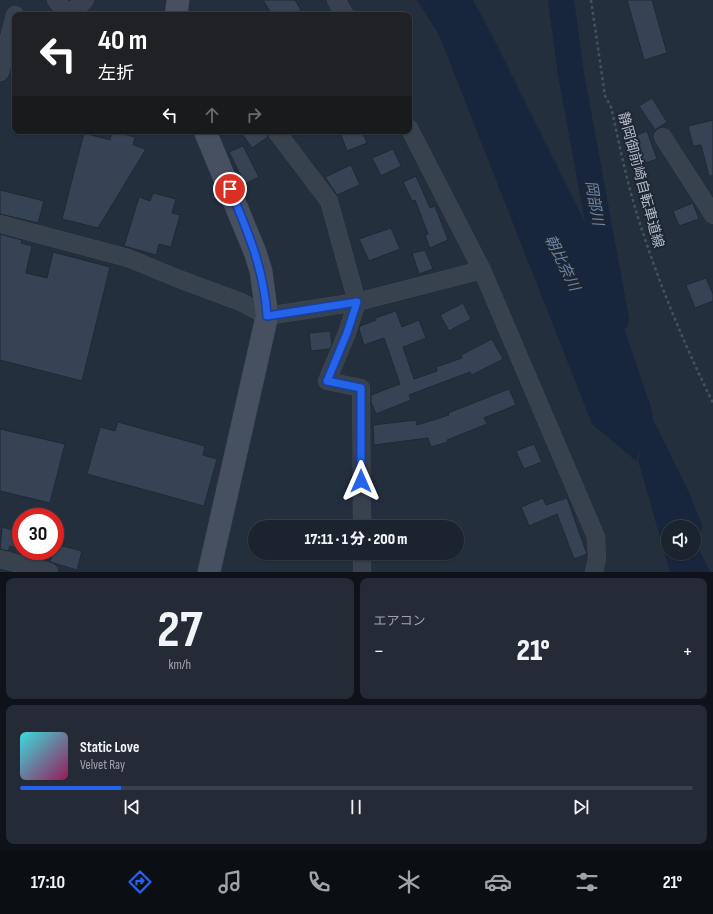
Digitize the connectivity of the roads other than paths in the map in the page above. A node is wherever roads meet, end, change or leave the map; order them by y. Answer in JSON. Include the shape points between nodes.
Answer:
{"nodes":[{"id":1,"x":19,"y":0,"type":"edge"},
{"id":2,"x":56,"y":0,"type":"edge"},
{"id":3,"x":85,"y":0,"type":"edge"},
{"id":4,"x":336,"y":0,"type":"edge"},
{"id":5,"x":16,"y":12,"type":"edge"},
{"id":6,"x":66,"y":12,"type":"edge"},
{"id":7,"x":71,"y":12,"type":"edge"},
{"id":8,"x":343,"y":12,"type":"edge"},
{"id":9,"x":12,"y":26,"type":"edge"},
{"id":10,"x":0,"y":72,"type":"edge"},
{"id":11,"x":206,"y":134,"type":"edge"},
{"id":12,"x":278,"y":134,"type":"edge"},
{"id":13,"x":412,"y":134,"type":"edge"},
{"id":14,"x":663,"y":137,"type":"dead end"},
{"id":15,"x":713,"y":215,"type":"edge"},
{"id":16,"x":0,"y":224,"type":"edge"},
{"id":17,"x":482,"y":270,"type":"junction"},
{"id":18,"x":357,"y":302,"type":"junction"},
{"id":19,"x":267,"y":316,"type":"junction"},
{"id":20,"x":362,"y":520,"type":"edge"},
{"id":21,"x":0,"y":559,"type":"edge"},
{"id":22,"x":362,"y":560,"type":"edge"},
{"id":23,"x":49,"y":572,"type":"edge"},
{"id":24,"x":210,"y":572,"type":"edge"},
{"id":25,"x":362,"y":572,"type":"edge"},
{"id":26,"x":594,"y":572,"type":"edge"}],
"edges":[{"from":1,"to":5,"type":"street"},
{"from":2,"to":6,"type":"street"},
{"from":3,"to":7,"type":"street"},
{"from":4,"to":8,"type":"street"},
{"from":9,"to":10,"type":"street"},
{"from":11,"to":19,"type":"street","via":[[255,252],[261,271]]},
{"from":12,"to":18,"type":"street","via":[[329,201]]},
{"from":13,"to":17,"type":"street"},
{"from":14,"to":15,"type":"street"},
{"from":16,"to":19,"type":"street","via":[[128,258],[241,302]]},
{"from":17,"to":18,"type":"street"},
{"from":17,"to":26,"type":"street","via":[[596,537],[598,559]]},
{"from":18,"to":19,"type":"street"},
{"from":18,"to":20,"type":"street","via":[[327,381],[361,388]]},
{"from":19,"to":24,"type":"street"},
{"from":21,"to":23,"type":"street"},
{"from":22,"to":25,"type":"street"}]}
